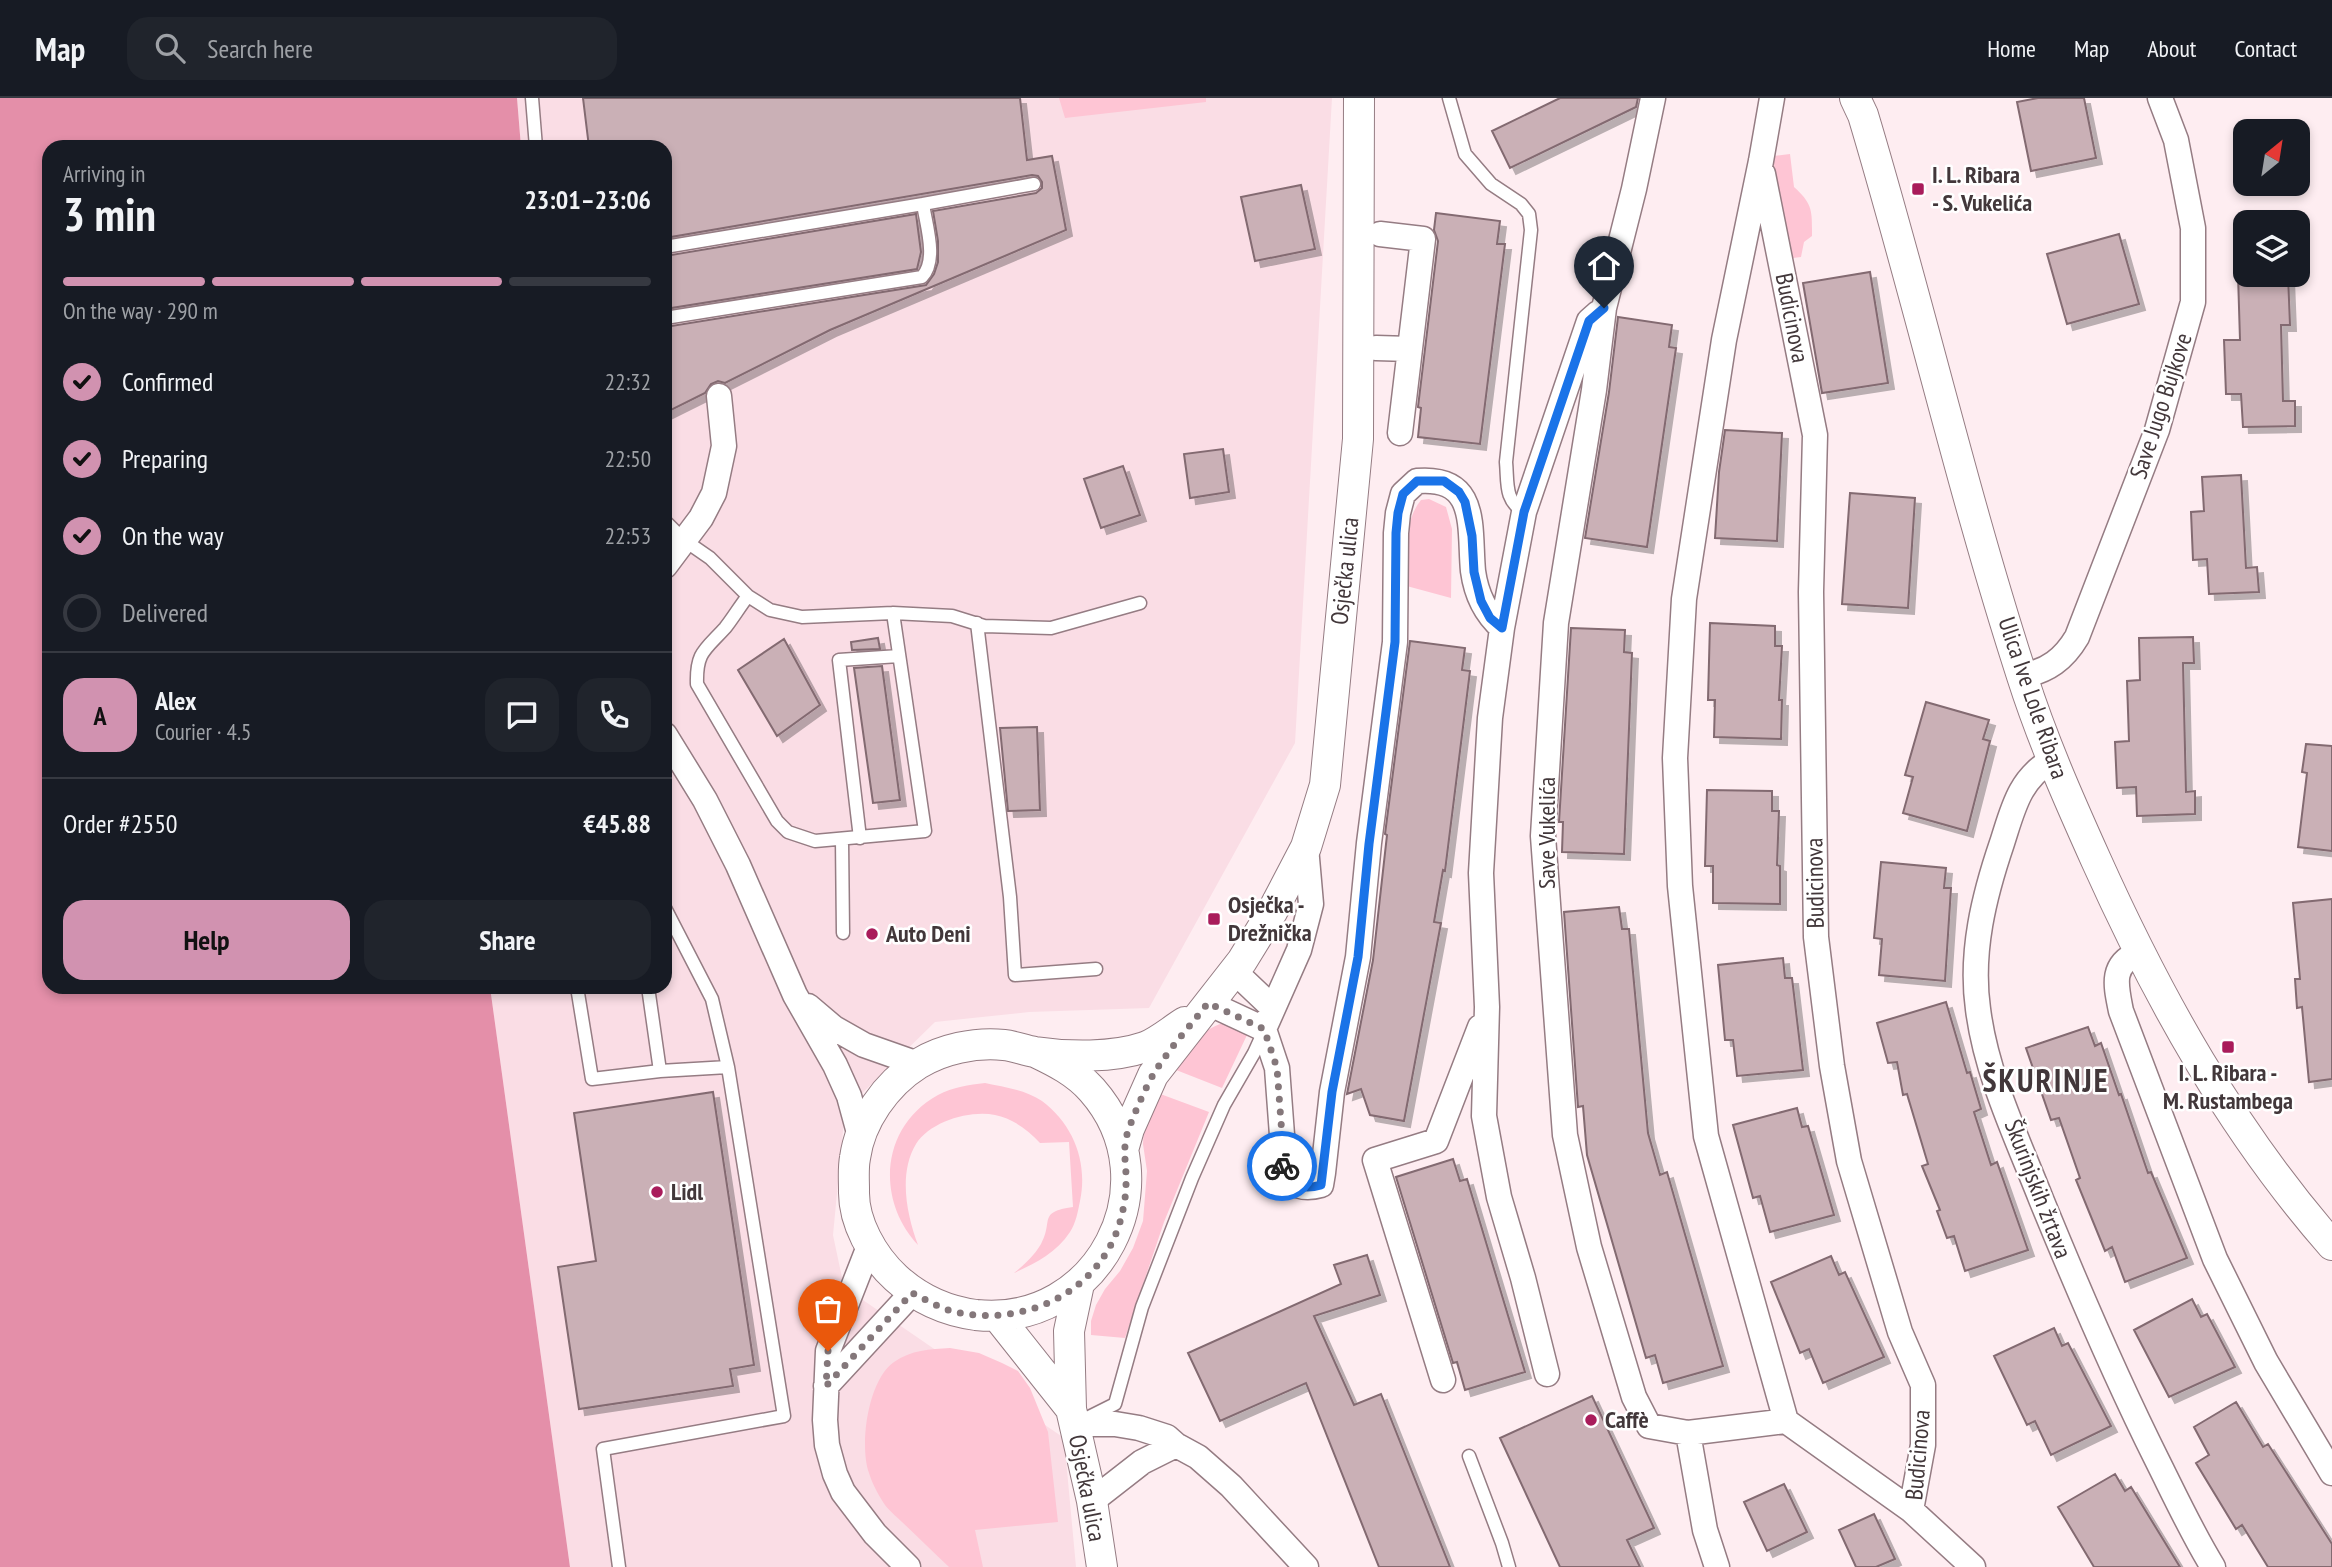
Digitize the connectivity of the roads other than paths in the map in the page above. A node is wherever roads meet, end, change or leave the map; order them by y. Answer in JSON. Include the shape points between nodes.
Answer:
{"nodes":[{"id":1,"x":532,"y":98,"type":"edge"},
{"id":2,"x":1359,"y":98,"type":"edge"},
{"id":3,"x":1449,"y":98,"type":"edge"},
{"id":4,"x":1653,"y":98,"type":"edge"},
{"id":5,"x":1772,"y":98,"type":"edge"},
{"id":6,"x":1855,"y":98,"type":"edge"},
{"id":7,"x":2160,"y":98,"type":"edge"},
{"id":8,"x":535,"y":140,"type":"edge"},
{"id":9,"x":1761,"y":161,"type":"junction"},
{"id":10,"x":1034,"y":184,"type":"dead end"},
{"id":11,"x":923,"y":204,"type":"junction"},
{"id":12,"x":1380,"y":234,"type":"dead end"},
{"id":13,"x":672,"y":246,"type":"edge"},
{"id":14,"x":1604,"y":308,"type":"junction"},
{"id":15,"x":672,"y":317,"type":"edge"},
{"id":16,"x":1376,"y":348,"type":"dead end"},
{"id":17,"x":1410,"y":349,"type":"junction"},
{"id":18,"x":719,"y":396,"type":"dead end"},
{"id":19,"x":1400,"y":433,"type":"dead end"},
{"id":20,"x":1524,"y":512,"type":"junction"},
{"id":21,"x":672,"y":528,"type":"edge"},
{"id":22,"x":684,"y":540,"type":"junction"},
{"id":23,"x":672,"y":556,"type":"edge"},
{"id":24,"x":748,"y":596,"type":"junction"},
{"id":25,"x":1140,"y":603,"type":"dead end"},
{"id":26,"x":893,"y":613,"type":"junction"},
{"id":27,"x":977,"y":623,"type":"junction"},
{"id":28,"x":1502,"y":628,"type":"junction"},
{"id":29,"x":899,"y":656,"type":"junction"},
{"id":30,"x":2022,"y":676,"type":"junction"},
{"id":31,"x":672,"y":746,"type":"edge"},
{"id":32,"x":2052,"y":760,"type":"junction"},
{"id":33,"x":860,"y":838,"type":"junction"},
{"id":34,"x":842,"y":840,"type":"junction"},
{"id":35,"x":1306,"y":847,"type":"junction"},
{"id":36,"x":672,"y":922,"type":"edge"},
{"id":37,"x":843,"y":933,"type":"dead end"},
{"id":38,"x":2138,"y":953,"type":"junction"},
{"id":39,"x":1096,"y":969,"type":"dead end"},
{"id":40,"x":1234,"y":971,"type":"junction"},
{"id":41,"x":578,"y":994,"type":"edge"},
{"id":42,"x":649,"y":994,"type":"edge"},
{"id":43,"x":795,"y":995,"type":"junction"},
{"id":44,"x":1205,"y":1007,"type":"junction"},
{"id":45,"x":1487,"y":1007,"type":"junction"},
{"id":46,"x":1269,"y":1019,"type":"junction"},
{"id":47,"x":1035,"y":1052,"type":"junction"},
{"id":48,"x":918,"y":1064,"type":"junction"},
{"id":49,"x":728,"y":1067,"type":"junction"},
{"id":50,"x":660,"y":1071,"type":"junction"},
{"id":51,"x":861,"y":1140,"type":"junction"},
{"id":52,"x":1123,"y":1150,"type":"junction"},
{"id":53,"x":870,"y":1244,"type":"junction"},
{"id":54,"x":2332,"y":1245,"type":"edge"},
{"id":55,"x":1079,"y":1284,"type":"junction"},
{"id":56,"x":912,"y":1293,"type":"junction"},
{"id":57,"x":999,"y":1317,"type":"junction"},
{"id":58,"x":1546,"y":1374,"type":"dead end"},
{"id":59,"x":1443,"y":1380,"type":"dead end"},
{"id":60,"x":826,"y":1386,"type":"junction"},
{"id":61,"x":1073,"y":1417,"type":"junction"},
{"id":62,"x":1786,"y":1421,"type":"junction"},
{"id":63,"x":1688,"y":1433,"type":"junction"},
{"id":64,"x":1176,"y":1445,"type":"junction"},
{"id":65,"x":1469,"y":1456,"type":"dead end"},
{"id":66,"x":2332,"y":1474,"type":"edge"},
{"id":67,"x":1092,"y":1501,"type":"junction"},
{"id":68,"x":1911,"y":1510,"type":"junction"},
{"id":69,"x":898,"y":1564,"type":"edge"},
{"id":70,"x":619,"y":1567,"type":"edge"},
{"id":71,"x":1102,"y":1567,"type":"edge"},
{"id":72,"x":1306,"y":1567,"type":"edge"},
{"id":73,"x":1508,"y":1567,"type":"edge"},
{"id":74,"x":1717,"y":1567,"type":"edge"},
{"id":75,"x":1973,"y":1567,"type":"edge"},
{"id":76,"x":2213,"y":1567,"type":"edge"}],
"edges":[{"from":1,"to":8,"type":"lane"},
{"from":2,"to":35,"type":"street","name":"Osječka ulica","via":[[1358,439],[1325,785]]},
{"from":3,"to":20,"type":"lane","via":[[1465,155],[1529,214],[1506,462],[1509,499]]},
{"from":4,"to":14,"type":"street","name":"Save Vukelića"},
{"from":5,"to":9,"type":"street"},
{"from":6,"to":30,"type":"street","name":"Ulica Ive Lole Ribara","via":[[1895,222]]},
{"from":7,"to":30,"type":"street","name":"Save Jugo Bujkove","via":[[2176,141],[2193,228],[2193,302],[2157,430],[2077,637],[2067,654],[2053,664]]},
{"from":9,"to":62,"type":"street","via":[[1724,340],[1684,598],[1675,758],[1680,886],[1706,1136]]},
{"from":9,"to":68,"type":"street","name":"Budicinova","via":[[1815,435],[1811,592],[1816,937],[1849,1161],[1900,1332],[1923,1385],[1923,1445]]},
{"from":10,"to":11,"type":"lane"},
{"from":11,"to":13,"type":"lane"},
{"from":11,"to":15,"type":"lane","via":[[931,258],[922,277]]},
{"from":12,"to":17,"type":"street","via":[[1423,239]]},
{"from":14,"to":20,"type":"street","via":[[1589,321]]},
{"from":14,"to":63,"type":"street","name":"Save Vukelića","via":[[1556,623],[1543,836],[1565,1135],[1589,1247],[1634,1397],[1649,1426]]},
{"from":16,"to":17,"type":"street"},
{"from":17,"to":19,"type":"street"},
{"from":18,"to":22,"type":"street","via":[[724,446],[713,493]]},
{"from":20,"to":28,"type":"street"},
{"from":21,"to":22,"type":"lane"},
{"from":22,"to":23,"type":"street"},
{"from":22,"to":24,"type":"lane","via":[[710,558]]},
{"from":24,"to":26,"type":"lane","via":[[770,610],[802,617]]},
{"from":24,"to":34,"type":"lane","via":[[704,648],[696,667],[697,684],[777,821],[788,832],[815,841]]},
{"from":25,"to":27,"type":"lane","via":[[1052,628]]},
{"from":26,"to":27,"type":"lane","via":[[952,616]]},
{"from":26,"to":29,"type":"lane"},
{"from":27,"to":39,"type":"lane","via":[[1015,975]]},
{"from":28,"to":45,"type":"street","via":[[1490,718],[1481,873]]},
{"from":28,"to":46,"type":"street","via":[[1481,601],[1465,502],[1444,481],[1417,481],[1403,494],[1398,513],[1395,642],[1358,957],[1332,1092],[1321,1185],[1297,1187],[1282,1173],[1277,1068]]},
{"from":29,"to":33,"type":"lane","via":[[839,660]]},
{"from":29,"to":33,"type":"lane","via":[[925,831]]},
{"from":30,"to":32,"type":"street","name":"Ulica Ive Lole Ribara"},
{"from":31,"to":43,"type":"street","via":[[732,854]]},
{"from":32,"to":38,"type":"street","name":"Ulica Ive Lole Ribara"},
{"from":32,"to":76,"type":"street","name":"Škurinjskih žrtava","via":[[2030,776],[2018,797],[1994,866],[1977,939],[1975,979],[1983,1040],[2089,1319]]},
{"from":33,"to":34,"type":"lane"},
{"from":34,"to":37,"type":"lane"},
{"from":35,"to":40,"type":"street","name":"Osječka ulica"},
{"from":35,"to":46,"type":"street","via":[[1311,904],[1299,950]]},
{"from":36,"to":49,"type":"lane","via":[[712,999]]},
{"from":38,"to":54,"type":"street","name":"Ulica Ive Lole Ribara","via":[[2212,1084]]},
{"from":38,"to":66,"type":"street","via":[[2127,958],[2115,979],[2121,1011],[2215,1259],[2266,1362]]},
{"from":40,"to":44,"type":"street","name":"Osječka ulica"},
{"from":40,"to":46,"type":"street"},
{"from":41,"to":50,"type":"lane","via":[[592,1079]]},
{"from":42,"to":50,"type":"lane"},
{"from":43,"to":48,"type":"street","via":[[834,1028],[864,1045]]},
{"from":43,"to":51,"type":"street","via":[[835,1065]]},
{"from":44,"to":46,"type":"street"},
{"from":44,"to":47,"type":"street","name":"Osječka ulica","via":[[1145,1047],[1095,1056]]},
{"from":44,"to":52,"type":"street","name":"Osječka ulica","via":[[1153,1075]]},
{"from":45,"to":58,"type":"street","via":[[1484,1116],[1499,1197]]},
{"from":45,"to":59,"type":"street","via":[[1436,1141],[1375,1160]]},
{"from":46,"to":61,"type":"lane","via":[[1192,1178],[1142,1307],[1115,1404]]},
{"from":47,"to":48,"type":"street","name":"Osječka ulica","via":[[975,1045]]},
{"from":47,"to":52,"type":"street","name":"Osječka ulica","via":[[1066,1067],[1091,1090],[1111,1118]]},
{"from":48,"to":51,"type":"street","name":"Osječka ulica","via":[[888,1089],[867,1121]]},
{"from":49,"to":50,"type":"lane"},
{"from":49,"to":70,"type":"lane","via":[[784,1416],[603,1449]]},
{"from":51,"to":53,"type":"street","name":"Osječka ulica","via":[[855,1158],[854,1196]]},
{"from":52,"to":55,"type":"street","name":"Osječka ulica","via":[[1126,1187],[1120,1223],[1104,1256]]},
{"from":53,"to":56,"type":"street","name":"Osječka ulica","via":[[883,1266]]},
{"from":53,"to":60,"type":"street","via":[[828,1351]]},
{"from":55,"to":57,"type":"street","name":"Osječka ulica","via":[[1055,1301]]},
{"from":55,"to":61,"type":"street","name":"Osječka ulica","via":[[1069,1331]]},
{"from":56,"to":57,"type":"street","name":"Osječka ulica","via":[[953,1312]]},
{"from":56,"to":60,"type":"street"},
{"from":57,"to":61,"type":"street","name":"Osječka ulica"},
{"from":60,"to":69,"type":"street","via":[[827,1445],[835,1474]]},
{"from":61,"to":64,"type":"street","via":[[1139,1428],[1167,1437]]},
{"from":61,"to":67,"type":"street","name":"Osječka ulica"},
{"from":62,"to":63,"type":"street","name":"Save Vukelića"},
{"from":62,"to":68,"type":"street"},
{"from":63,"to":74,"type":"street","via":[[1705,1530]]},
{"from":64,"to":67,"type":"street","via":[[1142,1462]]},
{"from":64,"to":72,"type":"street","via":[[1198,1457],[1231,1486]]},
{"from":65,"to":73,"type":"lane"},
{"from":67,"to":71,"type":"street","name":"Osječka ulica"},
{"from":68,"to":75,"type":"street","name":"Budicinova"}]}
